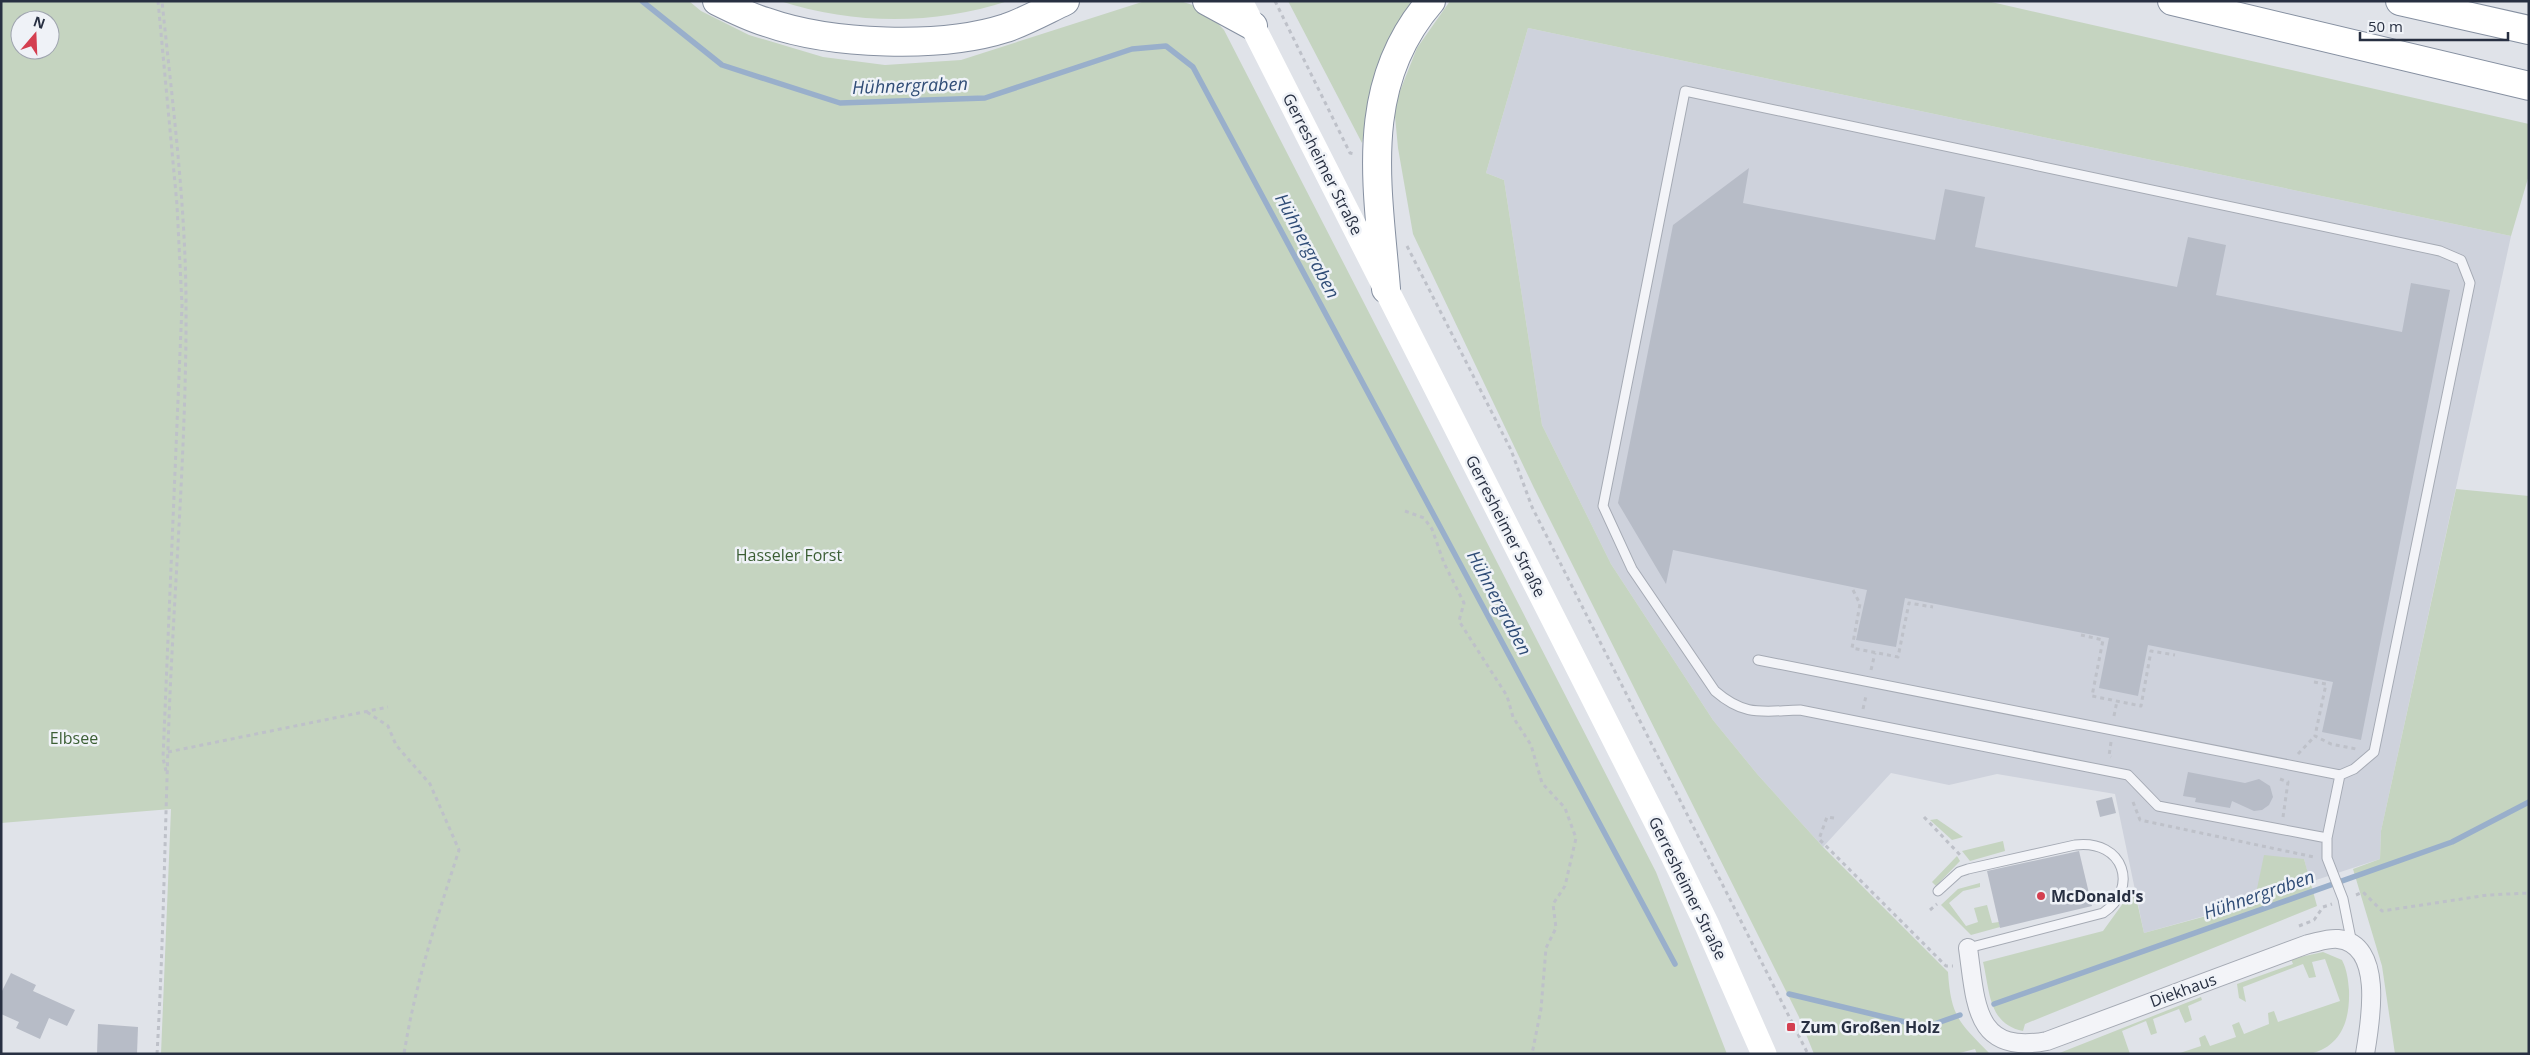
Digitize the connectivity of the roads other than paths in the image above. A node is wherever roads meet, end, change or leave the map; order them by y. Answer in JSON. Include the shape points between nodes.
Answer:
{"nodes":[{"id":1,"x":1065,"y":1,"type":"edge"},
{"id":2,"x":1207,"y":1,"type":"edge"},
{"id":3,"x":1240,"y":1,"type":"edge"},
{"id":4,"x":1431,"y":1,"type":"edge"},
{"id":5,"x":2172,"y":1,"type":"edge"},
{"id":6,"x":2400,"y":1,"type":"edge"},
{"id":7,"x":726,"y":4,"type":"edge"},
{"id":8,"x":1253,"y":26,"type":"junction"},
{"id":9,"x":2529,"y":30,"type":"edge"},
{"id":10,"x":2529,"y":86,"type":"edge"},
{"id":11,"x":1386,"y":289,"type":"junction"},
{"id":12,"x":1758,"y":660,"type":"dead end"},
{"id":13,"x":2340,"y":775,"type":"junction"},
{"id":14,"x":2328,"y":838,"type":"junction"},
{"id":15,"x":1938,"y":891,"type":"dead end"},
{"id":16,"x":2352,"y":944,"type":"junction"},
{"id":17,"x":1968,"y":948,"type":"joint"},
{"id":18,"x":1764,"y":1054,"type":"edge"},
{"id":19,"x":2365,"y":1054,"type":"edge"}],
"edges":[{"from":1,"to":7,"type":"highway","via":[[1006,28],[953,38],[910,41],[854,39],[806,32],[767,23]]},
{"from":2,"to":8,"type":"highway"},
{"from":3,"to":8,"type":"main road","name":"Gerresheimer Straße"},
{"from":4,"to":11,"type":"highway","via":[[1408,33],[1392,66],[1378,122],[1375,159]]},
{"from":5,"to":10,"type":"highway"},
{"from":6,"to":9,"type":"highway"},
{"from":8,"to":11,"type":"main road","name":"Gerresheimer Straße"},
{"from":11,"to":18,"type":"main road","name":"Gerresheimer Straße","via":[[1707,925]]},
{"from":12,"to":13,"type":"lane"},
{"from":13,"to":14,"type":"lane"},
{"from":13,"to":14,"type":"lane","via":[[2354,769],[2374,752],[2470,283],[2461,260],[2440,251],[1685,91],[1603,506],[1632,569],[1715,691],[1731,704],[1753,711],[1800,710],[2128,775],[2158,806]]},
{"from":14,"to":16,"type":"lane","via":[[2327,858],[2343,899]]},
{"from":15,"to":17,"type":"lane","via":[[1968,869],[2090,843],[2110,850],[2118,858],[2122,880],[2116,900],[2103,913]]},
{"from":16,"to":17,"type":"street","name":"Diekhaus","via":[[2339,939],[2308,944],[2028,1046],[2013,1045],[1995,1038],[1987,1028],[1976,1007]]},
{"from":16,"to":19,"type":"street","via":[[2362,954],[2372,990]]}]}
